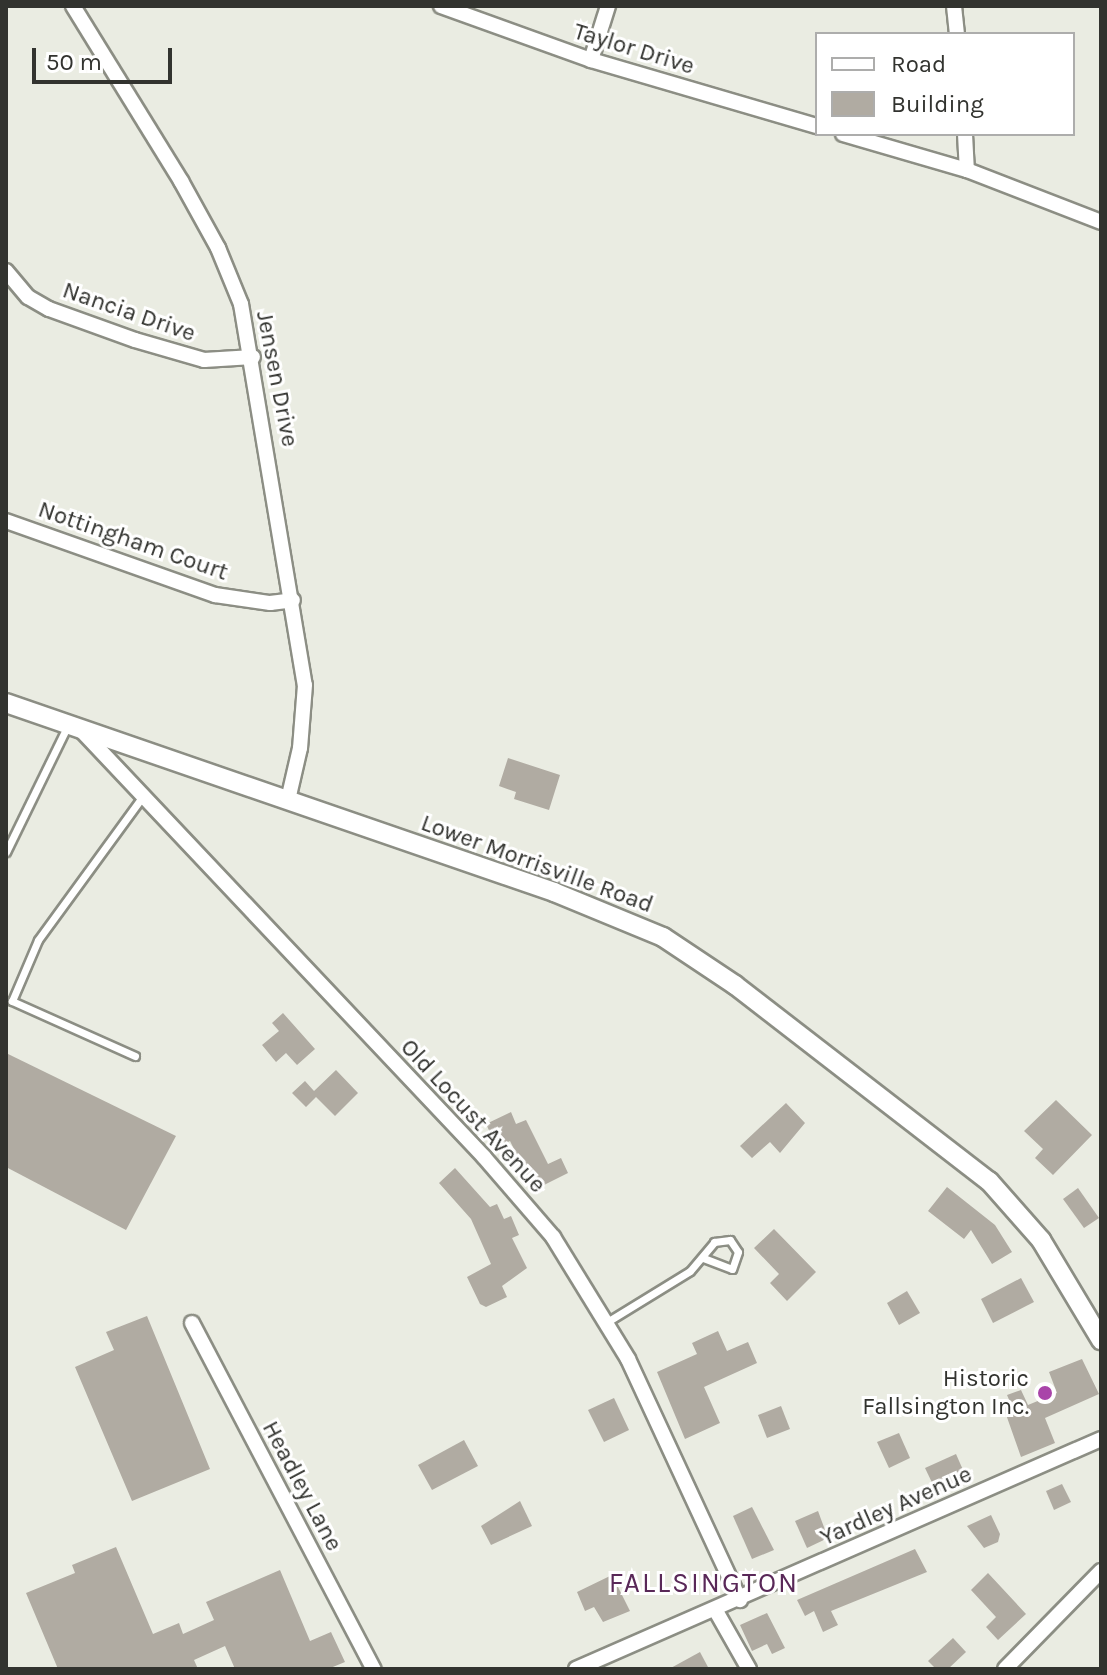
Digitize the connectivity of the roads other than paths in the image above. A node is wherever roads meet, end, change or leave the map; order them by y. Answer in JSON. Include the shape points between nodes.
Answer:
{"nodes":[{"id":1,"x":73,"y":6,"type":"edge"},
{"id":2,"x":441,"y":6,"type":"edge"},
{"id":3,"x":608,"y":6,"type":"edge"},
{"id":4,"x":954,"y":6,"type":"edge"},
{"id":5,"x":957,"y":32,"type":"edge"},
{"id":6,"x":591,"y":60,"type":"junction"},
{"id":7,"x":815,"y":125,"type":"edge"},
{"id":8,"x":850,"y":136,"type":"edge"},
{"id":9,"x":965,"y":136,"type":"edge"},
{"id":10,"x":967,"y":170,"type":"junction"},
{"id":11,"x":1101,"y":222,"type":"edge"},
{"id":12,"x":6,"y":271,"type":"edge"},
{"id":13,"x":253,"y":357,"type":"junction"},
{"id":14,"x":6,"y":521,"type":"edge"},
{"id":15,"x":293,"y":600,"type":"junction"},
{"id":16,"x":6,"y":703,"type":"edge"},
{"id":17,"x":74,"y":727,"type":"junction"},
{"id":18,"x":144,"y":794,"type":"junction"},
{"id":19,"x":288,"y":800,"type":"junction"},
{"id":20,"x":6,"y":852,"type":"edge"},
{"id":21,"x":135,"y":1056,"type":"dead end"},
{"id":22,"x":703,"y":1258,"type":"junction"},
{"id":23,"x":607,"y":1322,"type":"junction"},
{"id":24,"x":192,"y":1323,"type":"dead end"},
{"id":25,"x":1101,"y":1340,"type":"edge"},
{"id":26,"x":1101,"y":1439,"type":"edge"},
{"id":27,"x":1101,"y":1571,"type":"edge"},
{"id":28,"x":740,"y":1600,"type":"junction"},
{"id":29,"x":716,"y":1611,"type":"junction"},
{"id":30,"x":374,"y":1669,"type":"edge"},
{"id":31,"x":576,"y":1669,"type":"edge"},
{"id":32,"x":749,"y":1669,"type":"edge"},
{"id":33,"x":1005,"y":1669,"type":"edge"}],
"edges":[{"from":1,"to":13,"type":"street","name":"Jensen Drive","via":[[218,248],[241,304]]},
{"from":2,"to":6,"type":"street","name":"Taylor Drive"},
{"from":3,"to":6,"type":"street"},
{"from":4,"to":5,"type":"street"},
{"from":6,"to":7,"type":"street","name":"Taylor Drive"},
{"from":8,"to":10,"type":"street"},
{"from":9,"to":10,"type":"street"},
{"from":10,"to":11,"type":"street"},
{"from":12,"to":13,"type":"street","name":"Nancia Drive","via":[[28,297],[49,309],[135,340],[204,360]]},
{"from":13,"to":15,"type":"street","name":"Jensen Drive"},
{"from":14,"to":15,"type":"street","name":"Nottingham Court","via":[[215,595],[270,603]]},
{"from":15,"to":19,"type":"street","name":"Jensen Drive","via":[[305,708]]},
{"from":16,"to":17,"type":"street","name":"Lower Morrisville Road"},
{"from":17,"to":18,"type":"street","name":"Old Locust Avenue"},
{"from":17,"to":19,"type":"street","name":"Lower Morrisville Road"},
{"from":17,"to":20,"type":"lane"},
{"from":18,"to":21,"type":"lane","via":[[38,940],[12,1001]]},
{"from":18,"to":23,"type":"street","name":"Old Locust Avenue","via":[[484,1157],[553,1237]]},
{"from":19,"to":25,"type":"street","name":"Lower Morrisville Road","via":[[623,918],[708,966],[989,1181],[1041,1240]]},
{"from":22,"to":22,"type":"lane","via":[[714,1242],[730,1240],[738,1252],[732,1269]]},
{"from":22,"to":23,"type":"lane"},
{"from":23,"to":28,"type":"street","name":"Old Locust Avenue"},
{"from":24,"to":30,"type":"street","name":"Headley Lane"},
{"from":26,"to":28,"type":"street","name":"Yardley Avenue"},
{"from":27,"to":33,"type":"street"},
{"from":28,"to":29,"type":"street","name":"Yardley Avenue"},
{"from":29,"to":31,"type":"street","name":"Yardley Avenue"},
{"from":29,"to":32,"type":"street"}]}
